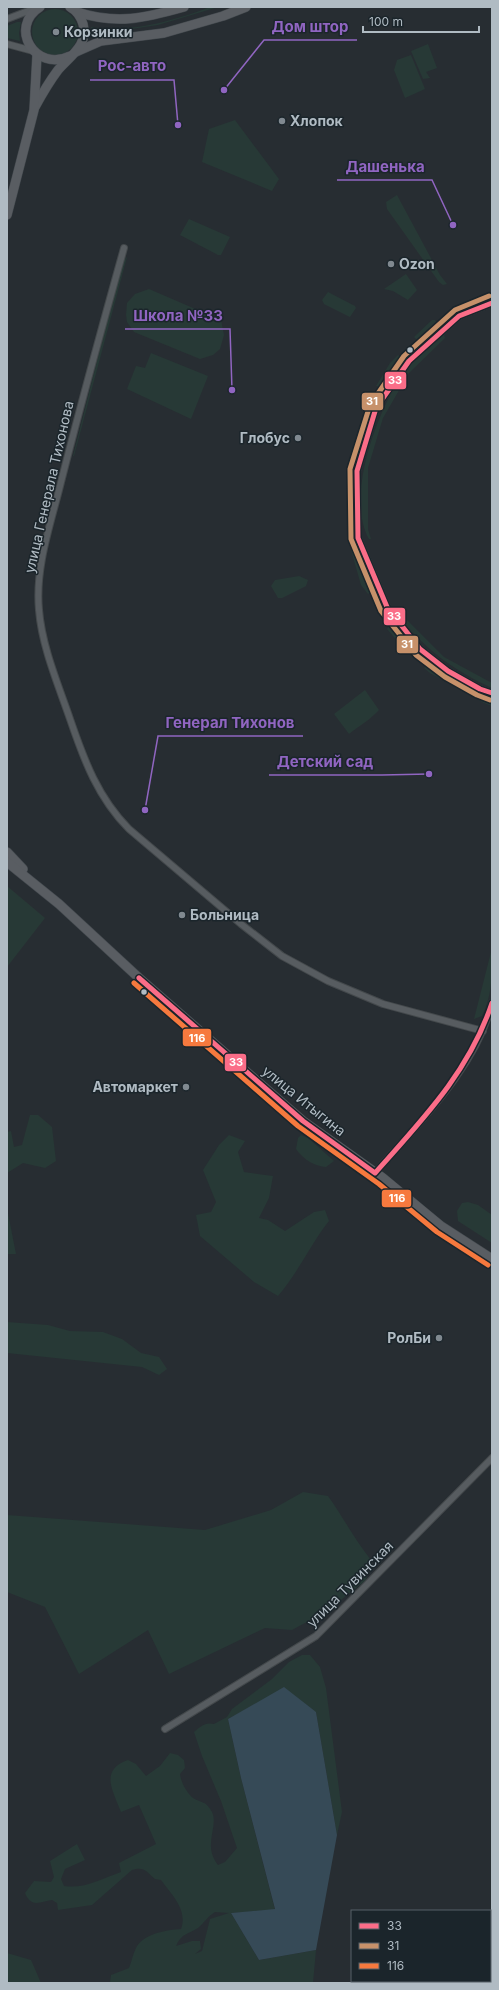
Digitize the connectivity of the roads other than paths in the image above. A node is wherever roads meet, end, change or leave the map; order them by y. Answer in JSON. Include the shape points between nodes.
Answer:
{"nodes":[{"id":1,"x":39,"y":7,"type":"edge"},
{"id":2,"x":184,"y":7,"type":"edge"},
{"id":3,"x":246,"y":7,"type":"edge"},
{"id":4,"x":74,"y":9,"type":"edge"},
{"id":5,"x":7,"y":19,"type":"edge"},
{"id":6,"x":7,"y":44,"type":"edge"},
{"id":7,"x":35,"y":53,"type":"junction"},
{"id":8,"x":74,"y":54,"type":"junction"},
{"id":9,"x":34,"y":110,"type":"junction"},
{"id":10,"x":7,"y":215,"type":"edge"},
{"id":11,"x":124,"y":248,"type":"dead end"},
{"id":12,"x":492,"y":303,"type":"edge"},
{"id":13,"x":492,"y":693,"type":"edge"},
{"id":14,"x":7,"y":852,"type":"edge"},
{"id":15,"x":7,"y":862,"type":"edge"},
{"id":16,"x":39,"y":886,"type":"junction"},
{"id":17,"x":492,"y":1003,"type":"edge"},
{"id":18,"x":483,"y":1031,"type":"junction"},
{"id":19,"x":375,"y":1173,"type":"junction"},
{"id":20,"x":492,"y":1259,"type":"edge"},
{"id":21,"x":492,"y":1458,"type":"edge"},
{"id":22,"x":165,"y":1729,"type":"dead end"}],
"edges":[{"from":1,"to":5,"type":"street"},
{"from":1,"to":7,"type":"main road","via":[[30,17],[26,34]]},
{"from":2,"to":4,"type":"main road","via":[[137,19],[122,20],[92,17]]},
{"from":3,"to":8,"type":"main road","via":[[164,33],[100,41]]},
{"from":4,"to":8,"type":"main road","via":[[82,20],[84,32],[81,45]]},
{"from":6,"to":7,"type":"street"},
{"from":7,"to":8,"type":"main road","via":[[54,61]]},
{"from":7,"to":9,"type":"main road"},
{"from":8,"to":9,"type":"main road","via":[[44,90]]},
{"from":9,"to":10,"type":"main road"},
{"from":11,"to":18,"type":"street","name":"улица Генерала Тихонова","via":[[85,387],[38,578],[39,611],[46,647],[85,763],[96,786],[129,829],[282,956],[328,981],[383,1004]]},
{"from":12,"to":13,"type":"street","via":[[459,316],[409,361],[376,408],[357,480],[358,538],[387,607],[420,649],[448,671]]},
{"from":14,"to":16,"type":"main road","name":"улица Итыгина"},
{"from":15,"to":16,"type":"main road","name":"улица Итыгина"},
{"from":16,"to":19,"type":"main road","name":"улица Итыгина","via":[[139,978],[303,1121]]},
{"from":17,"to":18,"type":"street"},
{"from":18,"to":19,"type":"street","via":[[467,1060],[440,1096]]},
{"from":19,"to":20,"type":"main road","name":"улица Итыгина","via":[[441,1226]]},
{"from":21,"to":22,"type":"street","name":"улица Тувинская","via":[[316,1636]]}]}
